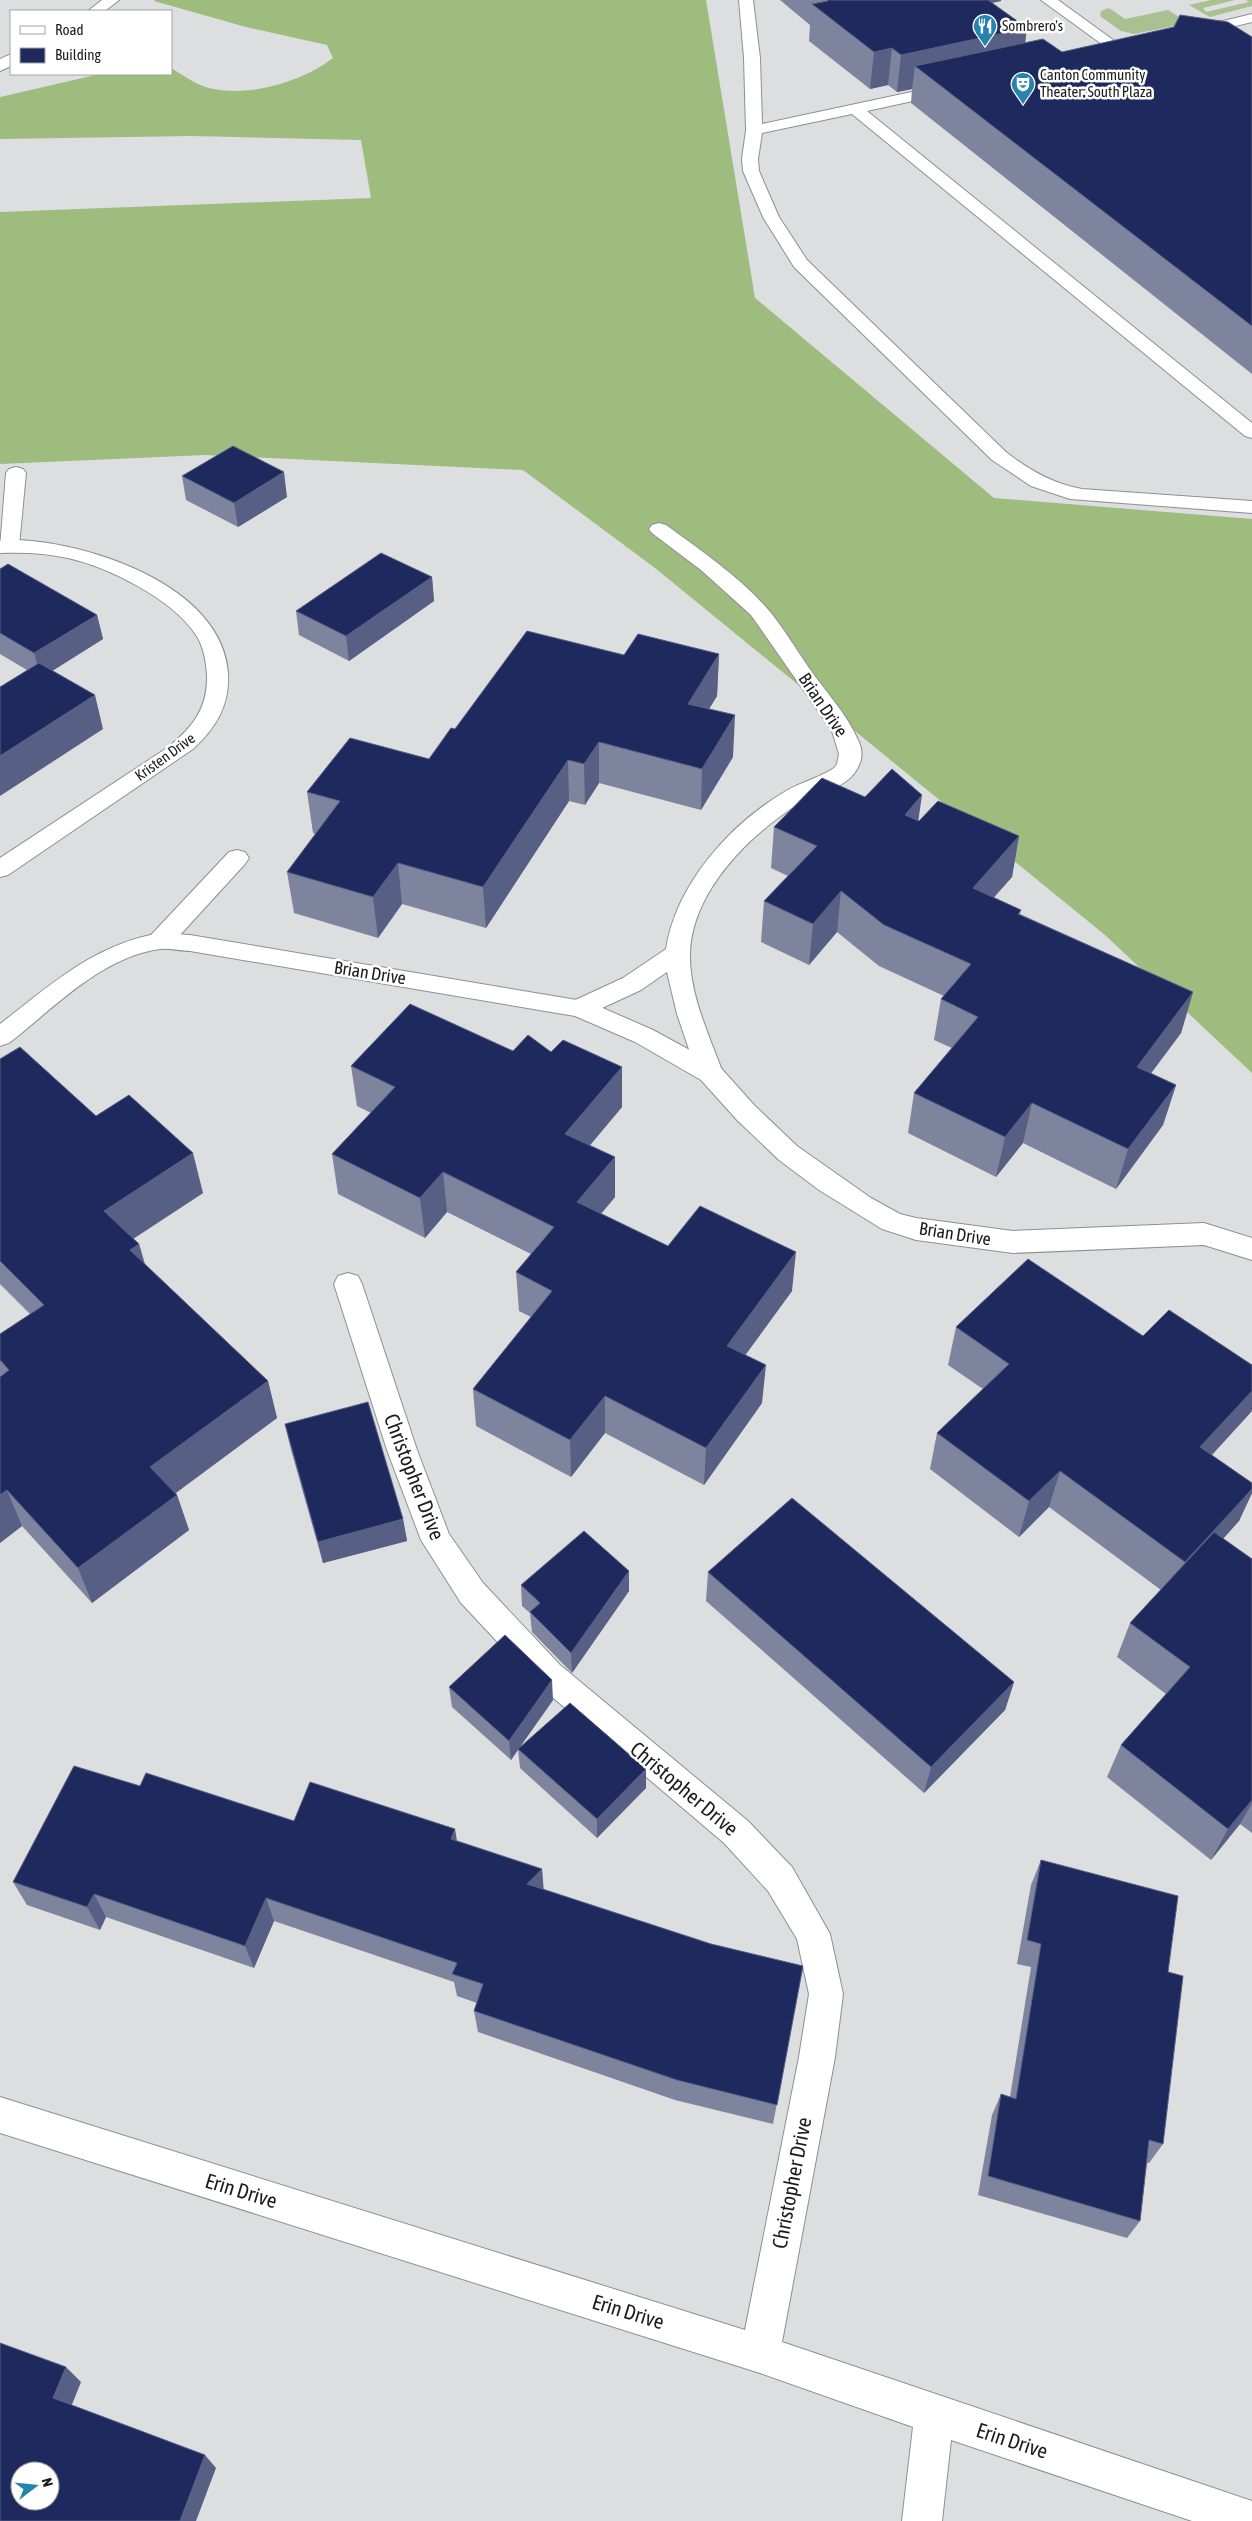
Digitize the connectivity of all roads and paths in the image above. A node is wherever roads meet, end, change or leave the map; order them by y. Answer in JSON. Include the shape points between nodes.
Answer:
{"nodes":[{"id":1,"x":112,"y":0,"type":"edge"},
{"id":2,"x":746,"y":0,"type":"edge"},
{"id":3,"x":1048,"y":0,"type":"edge"},
{"id":4,"x":97,"y":10,"type":"edge"},
{"id":5,"x":1252,"y":18,"type":"edge"},
{"id":6,"x":1200,"y":31,"type":"junction"},
{"id":7,"x":1182,"y":35,"type":"edge"},
{"id":8,"x":1213,"y":40,"type":"edge"},
{"id":9,"x":1137,"y":45,"type":"edge"},
{"id":10,"x":1119,"y":50,"type":"junction"},
{"id":11,"x":1100,"y":54,"type":"edge"},
{"id":12,"x":968,"y":85,"type":"edge"},
{"id":13,"x":856,"y":110,"type":"junction"},
{"id":14,"x":754,"y":130,"type":"junction"},
{"id":15,"x":1252,"y":432,"type":"edge"},
{"id":16,"x":16,"y":473,"type":"dead end"},
{"id":17,"x":1252,"y":507,"type":"edge"},
{"id":18,"x":659,"y":529,"type":"dead end"},
{"id":19,"x":4,"y":546,"type":"edge"},
{"id":20,"x":237,"y":858,"type":"dead end"},
{"id":21,"x":0,"y":869,"type":"edge"},
{"id":22,"x":160,"y":941,"type":"junction"},
{"id":23,"x":678,"y":953,"type":"junction"},
{"id":24,"x":580,"y":1008,"type":"junction"},
{"id":25,"x":0,"y":1037,"type":"edge"},
{"id":26,"x":710,"y":1073,"type":"junction"},
{"id":27,"x":1252,"y":1249,"type":"edge"},
{"id":28,"x":348,"y":1284,"type":"dead end"},
{"id":29,"x":0,"y":2115,"type":"edge"},
{"id":30,"x":760,"y":2354,"type":"junction"},
{"id":31,"x":934,"y":2415,"type":"junction"},
{"id":32,"x":922,"y":2521,"type":"edge"},
{"id":33,"x":1252,"y":2521,"type":"edge"}],
"edges":[{"from":1,"to":4,"type":"street"},
{"from":2,"to":14,"type":"street"},
{"from":3,"to":10,"type":"street"},
{"from":5,"to":6,"type":"street"},
{"from":6,"to":7,"type":"street"},
{"from":6,"to":8,"type":"street"},
{"from":9,"to":10,"type":"street"},
{"from":10,"to":11,"type":"street"},
{"from":12,"to":13,"type":"street"},
{"from":13,"to":14,"type":"street"},
{"from":13,"to":15,"type":"street"},
{"from":14,"to":17,"type":"street","via":[[751,171],[771,216],[800,262],[992,450],[1026,477],[1060,491],[1082,495]]},
{"from":16,"to":19,"type":"street"},
{"from":18,"to":23,"type":"street","name":"Brian Drive","via":[[715,572],[758,611],[850,746],[850,760],[845,771],[776,808],[735,841],[703,883],[693,902],[683,927]]},
{"from":19,"to":21,"type":"street","name":"Kristen Drive","via":[[72,553],[96,560],[163,594],[186,611],[204,631],[215,656],[219,684],[214,711],[199,734]]},
{"from":20,"to":22,"type":"street"},
{"from":22,"to":24,"type":"street","name":"Brian Drive","via":[[190,943]]},
{"from":22,"to":25,"type":"street","name":"Brian Drive","via":[[128,948],[97,963]]},
{"from":23,"to":24,"type":"street","via":[[632,984]]},
{"from":23,"to":26,"type":"street","name":"Brian Drive","via":[[686,1006]]},
{"from":24,"to":26,"type":"street","name":"Brian Drive","via":[[644,1036]]},
{"from":26,"to":27,"type":"street","name":"Brian Drive","via":[[788,1153],[828,1184],[892,1222],[916,1229],[1013,1242],[1204,1234]]},
{"from":28,"to":30,"type":"street","name":"Christopher Drive","via":[[402,1450],[436,1540],[472,1593],[549,1675],[736,1832],[780,1879],[813,1934],[826,1994],[817,2057]]},
{"from":29,"to":30,"type":"street","name":"Erin Drive"},
{"from":30,"to":31,"type":"street","name":"Erin Drive"},
{"from":31,"to":32,"type":"street"},
{"from":31,"to":33,"type":"street","name":"Erin Drive"}]}
